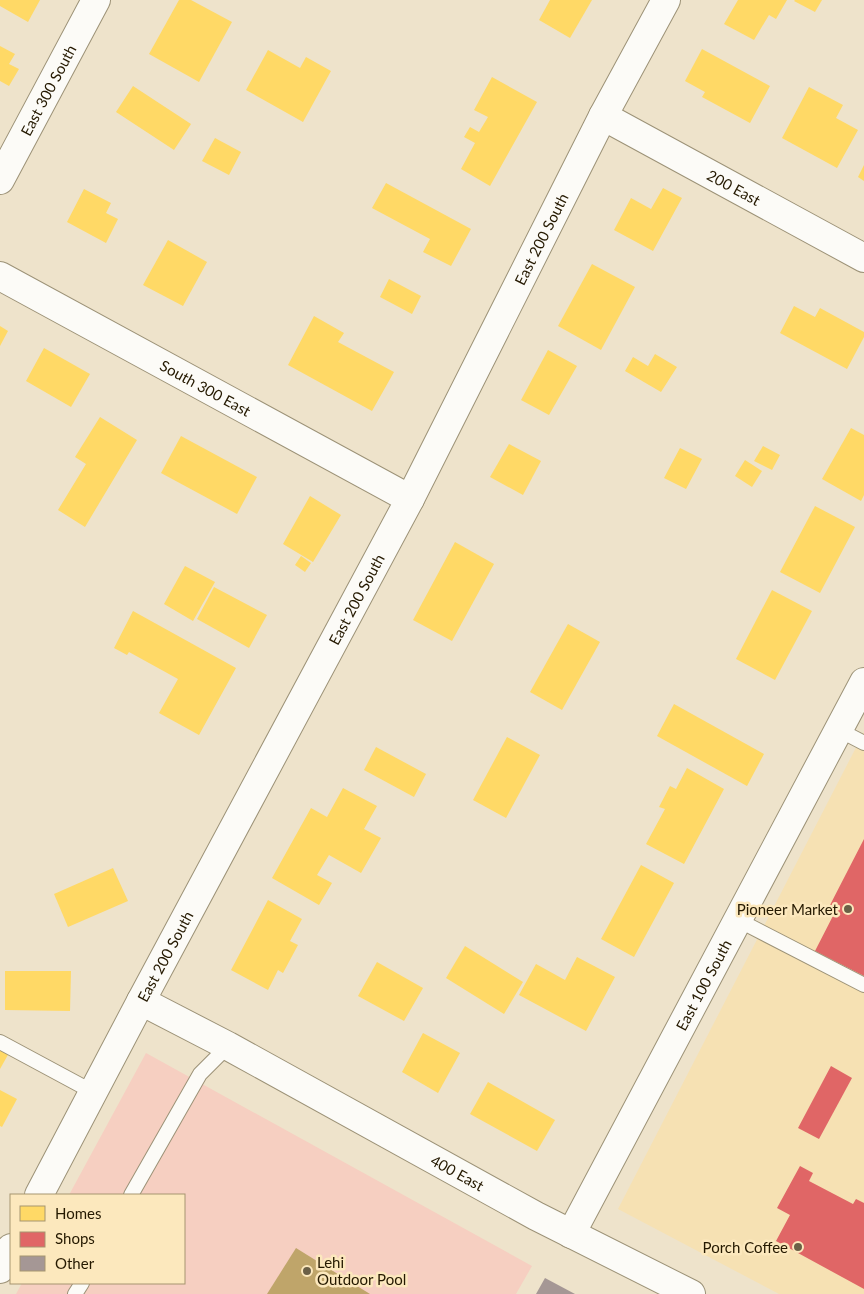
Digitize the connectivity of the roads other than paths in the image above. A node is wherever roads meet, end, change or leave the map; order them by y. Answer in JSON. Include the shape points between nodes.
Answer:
{"nodes":[{"id":1,"x":96,"y":0,"type":"edge"},
{"id":2,"x":666,"y":0,"type":"edge"},
{"id":3,"x":603,"y":116,"type":"junction"},
{"id":4,"x":0,"y":180,"type":"edge"},
{"id":5,"x":864,"y":258,"type":"edge"},
{"id":6,"x":0,"y":276,"type":"edge"},
{"id":7,"x":410,"y":499,"type":"junction"},
{"id":8,"x":864,"y":682,"type":"edge"},
{"id":9,"x":839,"y":730,"type":"junction"},
{"id":10,"x":864,"y":743,"type":"edge"},
{"id":11,"x":738,"y":920,"type":"junction"},
{"id":12,"x":864,"y":985,"type":"edge"},
{"id":13,"x":140,"y":1001,"type":"junction"},
{"id":14,"x":0,"y":1042,"type":"edge"},
{"id":15,"x":228,"y":1046,"type":"junction"},
{"id":16,"x":93,"y":1092,"type":"junction"},
{"id":17,"x":40,"y":1194,"type":"edge"},
{"id":18,"x":132,"y":1194,"type":"edge"},
{"id":19,"x":571,"y":1234,"type":"junction"},
{"id":20,"x":10,"y":1250,"type":"edge"},
{"id":21,"x":0,"y":1269,"type":"edge"},
{"id":22,"x":691,"y":1294,"type":"edge"}],
"edges":[{"from":1,"to":4,"type":"street","name":"East 300 South"},
{"from":2,"to":3,"type":"street","name":"East 200 South"},
{"from":3,"to":5,"type":"street","name":"200 East"},
{"from":3,"to":7,"type":"street","name":"East 200 South"},
{"from":6,"to":7,"type":"street","name":"South 300 East"},
{"from":7,"to":13,"type":"street","name":"East 200 South"},
{"from":8,"to":9,"type":"street","name":"East 100 South"},
{"from":9,"to":10,"type":"lane"},
{"from":9,"to":11,"type":"street","name":"East 100 South"},
{"from":11,"to":12,"type":"lane"},
{"from":11,"to":19,"type":"street","name":"East 100 South"},
{"from":13,"to":15,"type":"street","name":"400 East"},
{"from":13,"to":16,"type":"street","name":"East 200 South"},
{"from":14,"to":16,"type":"lane"},
{"from":15,"to":18,"type":"lane","via":[[200,1074]]},
{"from":15,"to":19,"type":"street","name":"400 East"},
{"from":16,"to":17,"type":"street","name":"East 200 South"},
{"from":19,"to":22,"type":"street","name":"400 East"},
{"from":20,"to":21,"type":"street"}]}
